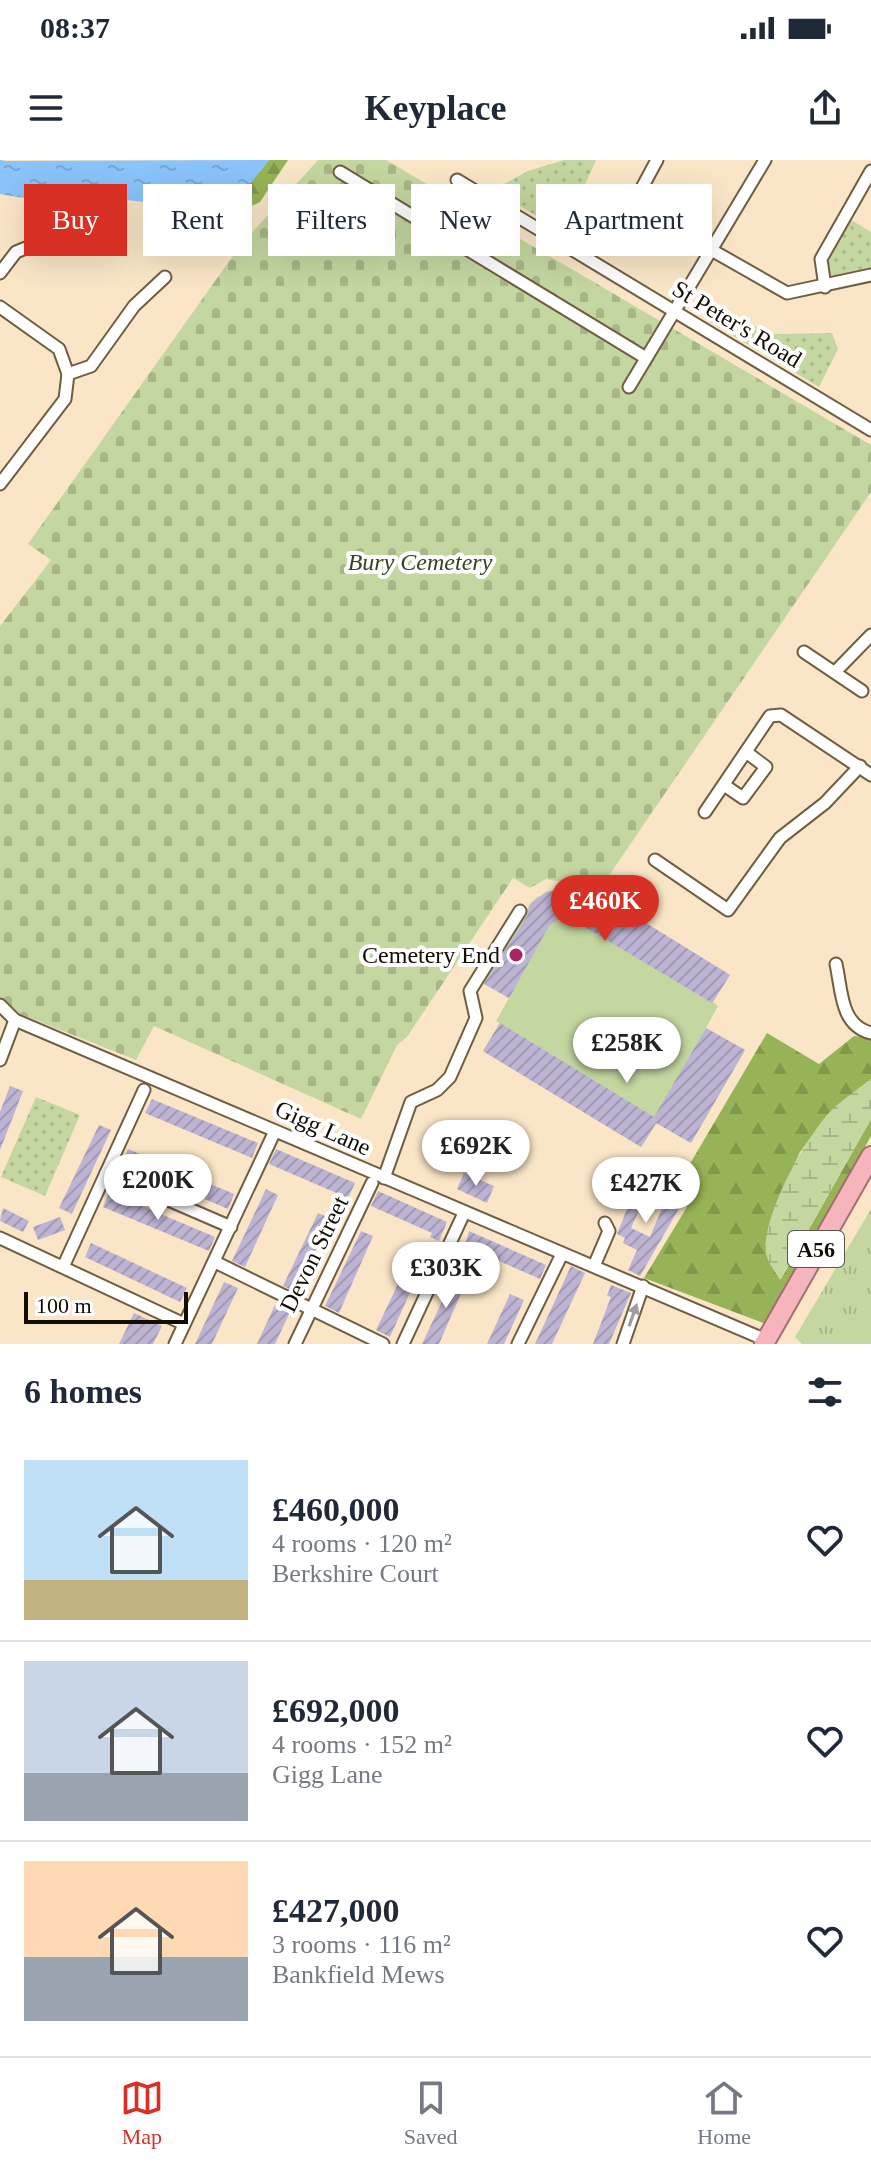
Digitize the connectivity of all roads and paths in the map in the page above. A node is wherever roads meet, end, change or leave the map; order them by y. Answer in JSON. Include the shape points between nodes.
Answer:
{"nodes":[{"id":1,"x":657,"y":160,"type":"edge"},
{"id":2,"x":765,"y":160,"type":"edge"},
{"id":3,"x":871,"y":171,"type":"edge"},
{"id":4,"x":340,"y":172,"type":"dead end"},
{"id":5,"x":457,"y":180,"type":"dead end"},
{"id":6,"x":644,"y":184,"type":"edge"},
{"id":7,"x":24,"y":249,"type":"edge"},
{"id":8,"x":712,"y":250,"type":"joint"},
{"id":9,"x":708,"y":256,"type":"edge"},
{"id":10,"x":0,"y":273,"type":"edge"},
{"id":11,"x":871,"y":275,"type":"edge"},
{"id":12,"x":165,"y":277,"type":"dead end"},
{"id":13,"x":825,"y":287,"type":"junction"},
{"id":14,"x":1,"y":310,"type":"edge"},
{"id":15,"x":675,"y":312,"type":"junction"},
{"id":16,"x":646,"y":358,"type":"junction"},
{"id":17,"x":68,"y":374,"type":"junction"},
{"id":18,"x":629,"y":387,"type":"dead end"},
{"id":19,"x":871,"y":430,"type":"edge"},
{"id":20,"x":0,"y":484,"type":"edge"},
{"id":21,"x":871,"y":635,"type":"edge"},
{"id":22,"x":804,"y":652,"type":"dead end"},
{"id":23,"x":835,"y":672,"type":"junction"},
{"id":24,"x":862,"y":691,"type":"dead end"},
{"id":25,"x":746,"y":752,"type":"junction"},
{"id":26,"x":860,"y":766,"type":"junction"},
{"id":27,"x":871,"y":775,"type":"edge"},
{"id":28,"x":724,"y":785,"type":"junction"},
{"id":29,"x":705,"y":812,"type":"dead end"},
{"id":30,"x":655,"y":860,"type":"dead end"},
{"id":31,"x":520,"y":911,"type":"dead end"},
{"id":32,"x":836,"y":964,"type":"dead end"},
{"id":33,"x":0,"y":1005,"type":"edge"},
{"id":34,"x":15,"y":1020,"type":"junction"},
{"id":35,"x":871,"y":1033,"type":"edge"},
{"id":36,"x":0,"y":1060,"type":"edge"},
{"id":37,"x":144,"y":1090,"type":"dead end"},
{"id":38,"x":275,"y":1131,"type":"junction"},
{"id":39,"x":871,"y":1156,"type":"edge"},
{"id":40,"x":106,"y":1173,"type":"junction"},
{"id":41,"x":378,"y":1181,"type":"junction"},
{"id":42,"x":464,"y":1213,"type":"junction"},
{"id":43,"x":604,"y":1219,"type":"dead end"},
{"id":44,"x":231,"y":1227,"type":"junction"},
{"id":45,"x":0,"y":1238,"type":"edge"},
{"id":46,"x":562,"y":1254,"type":"junction"},
{"id":47,"x":215,"y":1262,"type":"junction"},
{"id":48,"x":594,"y":1266,"type":"junction"},
{"id":49,"x":63,"y":1267,"type":"junction"},
{"id":50,"x":643,"y":1286,"type":"junction"},
{"id":51,"x":312,"y":1309,"type":"junction"},
{"id":52,"x":184,"y":1324,"type":"junction"},
{"id":53,"x":765,"y":1342,"type":"edge"},
{"id":54,"x":175,"y":1344,"type":"edge"},
{"id":55,"x":295,"y":1344,"type":"edge"},
{"id":56,"x":383,"y":1344,"type":"edge"},
{"id":57,"x":403,"y":1344,"type":"edge"},
{"id":58,"x":518,"y":1344,"type":"edge"},
{"id":59,"x":623,"y":1344,"type":"edge"}],
"edges":[{"from":1,"to":6,"type":"street"},
{"from":2,"to":8,"type":"street"},
{"from":3,"to":13,"type":"street","via":[[821,259]]},
{"from":4,"to":16,"type":"street"},
{"from":5,"to":15,"type":"street","name":"St Peter's Road"},
{"from":7,"to":10,"type":"street"},
{"from":8,"to":13,"type":"street","via":[[787,293]]},
{"from":9,"to":15,"type":"street"},
{"from":11,"to":13,"type":"street"},
{"from":12,"to":17,"type":"street","via":[[134,306],[91,366]]},
{"from":14,"to":17,"type":"street","via":[[59,349]]},
{"from":15,"to":16,"type":"street"},
{"from":15,"to":19,"type":"street","name":"St Peter's Road"},
{"from":16,"to":18,"type":"street"},
{"from":17,"to":20,"type":"street","via":[[65,399]]},
{"from":21,"to":23,"type":"street"},
{"from":22,"to":23,"type":"street"},
{"from":23,"to":24,"type":"street"},
{"from":25,"to":26,"type":"street","via":[[770,716],[781,715]]},
{"from":25,"to":28,"type":"street"},
{"from":25,"to":28,"type":"street","via":[[766,767],[743,798]]},
{"from":26,"to":27,"type":"street"},
{"from":26,"to":30,"type":"street","via":[[825,803],[780,838],[728,910]]},
{"from":28,"to":29,"type":"street"},
{"from":31,"to":41,"type":"street","name":"Devon Street","via":[[470,991],[476,1018],[455,1068],[437,1090],[411,1102]]},
{"from":32,"to":35,"type":"street","via":[[848,1019]]},
{"from":33,"to":34,"type":"street","name":"Gigg Lane"},
{"from":34,"to":36,"type":"street"},
{"from":34,"to":38,"type":"street","name":"Gigg Lane"},
{"from":37,"to":40,"type":"street"},
{"from":38,"to":41,"type":"street","name":"Gigg Lane"},
{"from":38,"to":44,"type":"street"},
{"from":39,"to":53,"type":"highway","number":"A56"},
{"from":40,"to":44,"type":"street"},
{"from":40,"to":49,"type":"street"},
{"from":41,"to":42,"type":"street","name":"Gigg Lane"},
{"from":41,"to":51,"type":"street","name":"Devon Street"},
{"from":42,"to":46,"type":"street","name":"Gigg Lane"},
{"from":42,"to":57,"type":"street"},
{"from":43,"to":48,"type":"street","via":[[609,1231]]},
{"from":44,"to":47,"type":"street"},
{"from":45,"to":49,"type":"street"},
{"from":46,"to":48,"type":"street","name":"Gigg Lane"},
{"from":46,"to":58,"type":"street"},
{"from":47,"to":51,"type":"street"},
{"from":47,"to":52,"type":"street"},
{"from":48,"to":50,"type":"street","name":"Gigg Lane"},
{"from":49,"to":52,"type":"street"},
{"from":50,"to":53,"type":"street","name":"Gigg Lane"},
{"from":59,"to":50,"type":"street","one_way":true},
{"from":51,"to":55,"type":"street","name":"Devon Street"},
{"from":51,"to":56,"type":"street"},
{"from":52,"to":54,"type":"street"}]}
